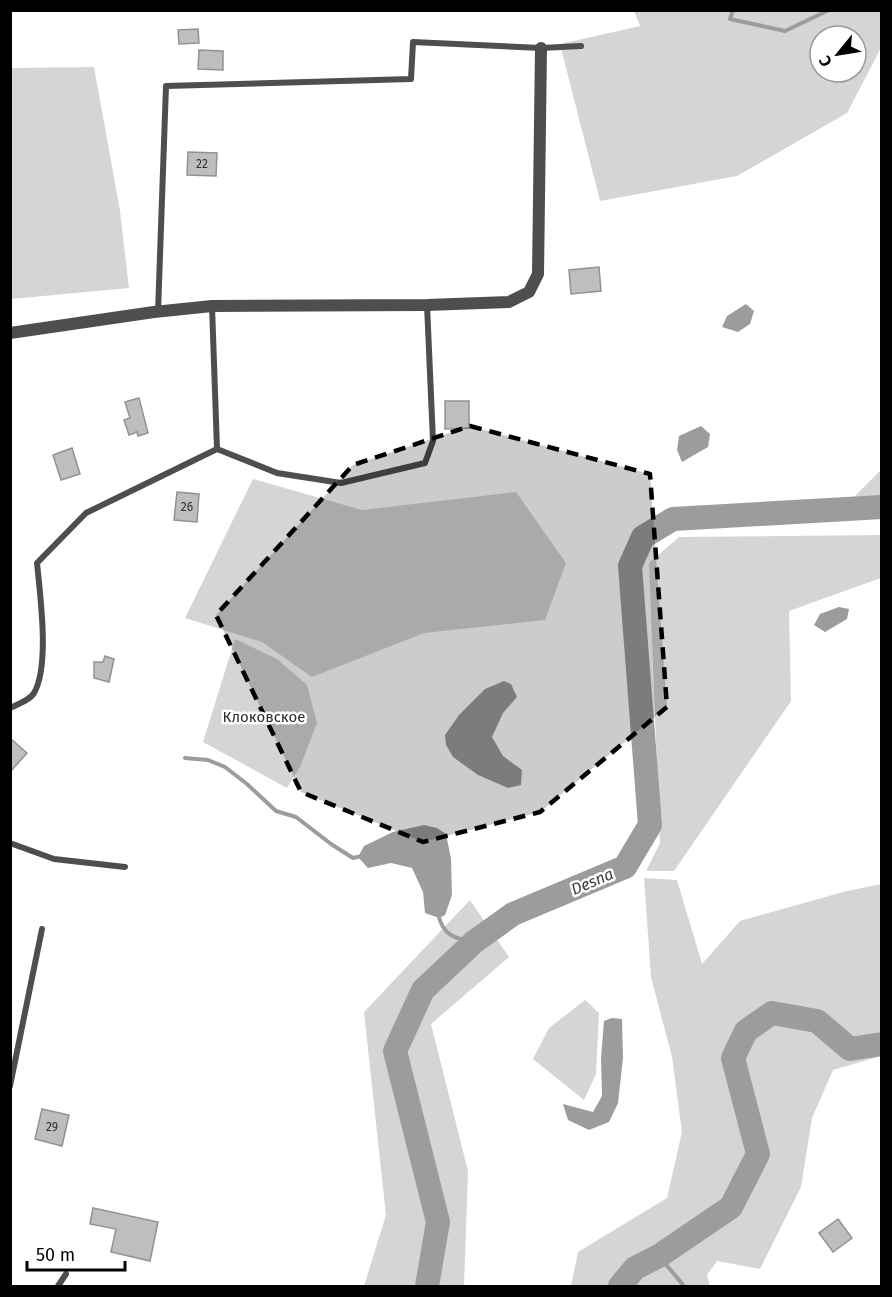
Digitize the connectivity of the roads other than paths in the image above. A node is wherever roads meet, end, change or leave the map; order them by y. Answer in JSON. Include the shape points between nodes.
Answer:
{"nodes":[{"id":1,"x":581,"y":45,"type":"dead end"},
{"id":2,"x":541,"y":48,"type":"junction"},
{"id":3,"x":426,"y":305,"type":"junction"},
{"id":4,"x":212,"y":306,"type":"junction"},
{"id":5,"x":158,"y":312,"type":"junction"},
{"id":6,"x":10,"y":333,"type":"edge"},
{"id":7,"x":217,"y":449,"type":"junction"},
{"id":8,"x":10,"y":708,"type":"edge"},
{"id":9,"x":10,"y":843,"type":"edge"},
{"id":10,"x":125,"y":867,"type":"dead end"},
{"id":11,"x":42,"y":929,"type":"dead end"},
{"id":12,"x":10,"y":1086,"type":"edge"},
{"id":13,"x":66,"y":1274,"type":"dead end"},
{"id":14,"x":58,"y":1287,"type":"edge"}],
"edges":[{"from":1,"to":2,"type":"lane"},
{"from":2,"to":3,"type":"street","via":[[538,274],[529,292],[509,302]]},
{"from":2,"to":5,"type":"lane","via":[[413,42],[411,79],[166,86]]},
{"from":3,"to":4,"type":"street"},
{"from":3,"to":7,"type":"lane","via":[[433,441],[425,463],[341,483],[277,473]]},
{"from":4,"to":5,"type":"street"},
{"from":4,"to":7,"type":"lane"},
{"from":5,"to":6,"type":"street"},
{"from":7,"to":8,"type":"lane","via":[[86,513],[37,563],[43,651],[39,677],[33,694]]},
{"from":9,"to":10,"type":"lane","via":[[54,859]]},
{"from":11,"to":12,"type":"lane"},
{"from":13,"to":14,"type":"lane"}]}
